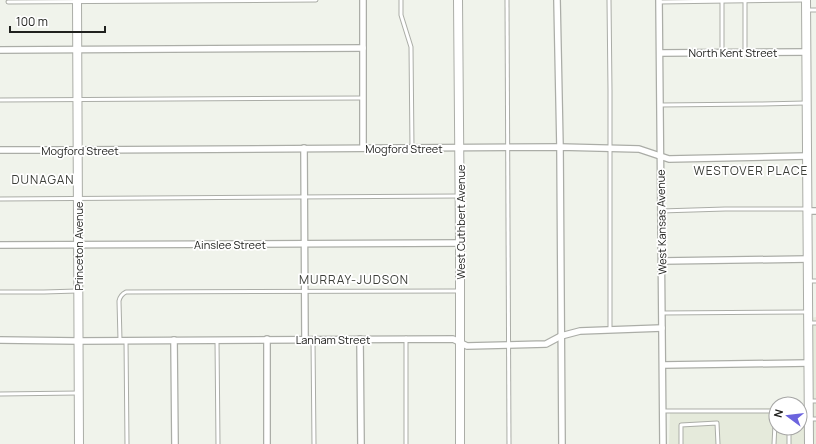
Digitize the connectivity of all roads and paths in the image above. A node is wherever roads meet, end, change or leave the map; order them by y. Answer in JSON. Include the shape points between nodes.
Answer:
{"nodes":[{"id":1,"x":316,"y":0,"type":"edge"},
{"id":2,"x":363,"y":0,"type":"edge"},
{"id":3,"x":401,"y":0,"type":"edge"},
{"id":4,"x":458,"y":0,"type":"edge"},
{"id":5,"x":507,"y":0,"type":"edge"},
{"id":6,"x":558,"y":0,"type":"edge"},
{"id":7,"x":609,"y":0,"type":"edge"},
{"id":8,"x":796,"y":0,"type":"edge"},
{"id":9,"x":806,"y":0,"type":"edge"},
{"id":10,"x":77,"y":1,"type":"edge"},
{"id":11,"x":659,"y":1,"type":"edge"},
{"id":12,"x":680,"y":1,"type":"edge"},
{"id":13,"x":727,"y":1,"type":"edge"},
{"id":14,"x":745,"y":1,"type":"junction"},
{"id":15,"x":8,"y":2,"type":"dead end"},
{"id":16,"x":722,"y":2,"type":"junction"},
{"id":17,"x":806,"y":10,"type":"junction"},
{"id":18,"x":816,"y":10,"type":"edge"},
{"id":19,"x":363,"y":48,"type":"junction"},
{"id":20,"x":0,"y":50,"type":"edge"},
{"id":21,"x":77,"y":50,"type":"junction"},
{"id":22,"x":722,"y":52,"type":"junction"},
{"id":23,"x":745,"y":52,"type":"junction"},
{"id":24,"x":806,"y":52,"type":"junction"},
{"id":25,"x":660,"y":53,"type":"junction"},
{"id":26,"x":807,"y":84,"type":"junction"},
{"id":27,"x":816,"y":84,"type":"edge"},
{"id":28,"x":363,"y":98,"type":"junction"},
{"id":29,"x":78,"y":99,"type":"junction"},
{"id":30,"x":0,"y":100,"type":"edge"},
{"id":31,"x":807,"y":103,"type":"junction"},
{"id":32,"x":660,"y":105,"type":"junction"},
{"id":33,"x":508,"y":147,"type":"junction"},
{"id":34,"x":560,"y":147,"type":"junction"},
{"id":35,"x":304,"y":148,"type":"junction"},
{"id":36,"x":363,"y":148,"type":"junction"},
{"id":37,"x":412,"y":148,"type":"junction"},
{"id":38,"x":459,"y":148,"type":"junction"},
{"id":39,"x":610,"y":148,"type":"junction"},
{"id":40,"x":0,"y":150,"type":"edge"},
{"id":41,"x":78,"y":150,"type":"junction"},
{"id":42,"x":660,"y":156,"type":"junction"},
{"id":43,"x":807,"y":156,"type":"junction"},
{"id":44,"x":460,"y":196,"type":"junction"},
{"id":45,"x":304,"y":197,"type":"junction"},
{"id":46,"x":0,"y":199,"type":"edge"},
{"id":47,"x":78,"y":199,"type":"junction"},
{"id":48,"x":661,"y":211,"type":"junction"},
{"id":49,"x":811,"y":211,"type":"edge"},
{"id":50,"x":304,"y":243,"type":"junction"},
{"id":51,"x":460,"y":243,"type":"junction"},
{"id":52,"x":78,"y":244,"type":"junction"},
{"id":53,"x":0,"y":245,"type":"edge"},
{"id":54,"x":808,"y":259,"type":"junction"},
{"id":55,"x":662,"y":261,"type":"junction"},
{"id":56,"x":812,"y":281,"type":"edge"},
{"id":57,"x":460,"y":290,"type":"junction"},
{"id":58,"x":79,"y":291,"type":"junction"},
{"id":59,"x":305,"y":291,"type":"junction"},
{"id":60,"x":0,"y":292,"type":"edge"},
{"id":61,"x":808,"y":312,"type":"junction"},
{"id":62,"x":662,"y":314,"type":"junction"},
{"id":63,"x":812,"y":323,"type":"edge"},
{"id":64,"x":662,"y":328,"type":"junction"},
{"id":65,"x":610,"y":330,"type":"junction"},
{"id":66,"x":561,"y":336,"type":"junction"},
{"id":67,"x":406,"y":338,"type":"junction"},
{"id":68,"x":267,"y":339,"type":"junction"},
{"id":69,"x":305,"y":339,"type":"junction"},
{"id":70,"x":313,"y":339,"type":"junction"},
{"id":71,"x":360,"y":339,"type":"junction"},
{"id":72,"x":0,"y":340,"type":"edge"},
{"id":73,"x":123,"y":340,"type":"junction"},
{"id":74,"x":174,"y":340,"type":"junction"},
{"id":75,"x":217,"y":340,"type":"junction"},
{"id":76,"x":79,"y":341,"type":"junction"},
{"id":77,"x":460,"y":342,"type":"junction"},
{"id":78,"x":508,"y":346,"type":"junction"},
{"id":79,"x":809,"y":364,"type":"junction"},
{"id":80,"x":663,"y":365,"type":"junction"},
{"id":81,"x":79,"y":393,"type":"junction"},
{"id":82,"x":0,"y":394,"type":"edge"},
{"id":83,"x":812,"y":401,"type":"edge"},
{"id":84,"x":663,"y":411,"type":"junction"},
{"id":85,"x":768,"y":411,"type":"edge"},
{"id":86,"x":811,"y":418,"type":"edge"},
{"id":87,"x":79,"y":444,"type":"edge"},
{"id":88,"x":127,"y":444,"type":"edge"},
{"id":89,"x":175,"y":444,"type":"edge"},
{"id":90,"x":218,"y":444,"type":"edge"},
{"id":91,"x":267,"y":444,"type":"edge"},
{"id":92,"x":314,"y":444,"type":"edge"},
{"id":93,"x":360,"y":444,"type":"edge"},
{"id":94,"x":406,"y":444,"type":"edge"},
{"id":95,"x":460,"y":444,"type":"edge"},
{"id":96,"x":509,"y":444,"type":"edge"},
{"id":97,"x":562,"y":444,"type":"edge"},
{"id":98,"x":664,"y":444,"type":"edge"},
{"id":99,"x":681,"y":444,"type":"edge"},
{"id":100,"x":718,"y":444,"type":"edge"},
{"id":101,"x":809,"y":444,"type":"edge"}],
"edges":[{"from":1,"to":10,"type":"lane"},
{"from":2,"to":19,"type":"street"},
{"from":3,"to":37,"type":"lane","via":[[401,15],[411,47]]},
{"from":4,"to":38,"type":"street","name":"West Cuthbert Avenue"},
{"from":5,"to":33,"type":"lane"},
{"from":6,"to":34,"type":"street"},
{"from":7,"to":39,"type":"lane"},
{"from":8,"to":9,"type":"lane"},
{"from":8,"to":14,"type":"lane"},
{"from":9,"to":17,"type":"street"},
{"from":10,"to":15,"type":"lane"},
{"from":10,"to":21,"type":"street","name":"Princeton Avenue"},
{"from":11,"to":12,"type":"lane"},
{"from":11,"to":25,"type":"street","name":"West Kansas Avenue"},
{"from":12,"to":16,"type":"lane"},
{"from":13,"to":14,"type":"lane"},
{"from":13,"to":16,"type":"lane"},
{"from":14,"to":23,"type":"lane"},
{"from":16,"to":22,"type":"lane"},
{"from":17,"to":18,"type":"lane"},
{"from":17,"to":24,"type":"street"},
{"from":19,"to":21,"type":"street"},
{"from":19,"to":28,"type":"street"},
{"from":20,"to":21,"type":"street"},
{"from":21,"to":29,"type":"street","name":"Princeton Avenue"},
{"from":22,"to":23,"type":"street","name":"North Kent Street"},
{"from":22,"to":25,"type":"street","name":"North Kent Street"},
{"from":23,"to":24,"type":"street","name":"North Kent Street"},
{"from":24,"to":26,"type":"street"},
{"from":25,"to":32,"type":"street","name":"West Kansas Avenue"},
{"from":26,"to":27,"type":"street"},
{"from":26,"to":31,"type":"street"},
{"from":28,"to":29,"type":"lane"},
{"from":28,"to":36,"type":"street"},
{"from":29,"to":30,"type":"lane"},
{"from":29,"to":41,"type":"street","name":"Princeton Avenue"},
{"from":31,"to":32,"type":"lane"},
{"from":31,"to":43,"type":"street"},
{"from":32,"to":42,"type":"street","name":"West Kansas Avenue"},
{"from":33,"to":34,"type":"street","name":"Mogford Street"},
{"from":33,"to":38,"type":"street","name":"Mogford Street"},
{"from":33,"to":78,"type":"lane"},
{"from":34,"to":39,"type":"street","name":"Mogford Street"},
{"from":34,"to":66,"type":"street"},
{"from":35,"to":36,"type":"street","name":"Mogford Street"},
{"from":35,"to":41,"type":"street","name":"Mogford Street"},
{"from":35,"to":45,"type":"street"},
{"from":36,"to":37,"type":"street","name":"Mogford Street"},
{"from":37,"to":38,"type":"street","name":"Mogford Street"},
{"from":38,"to":44,"type":"street","name":"West Cuthbert Avenue"},
{"from":39,"to":42,"type":"street","name":"Mogford Street","via":[[639,149]]},
{"from":39,"to":65,"type":"lane"},
{"from":40,"to":41,"type":"street","name":"Mogford Street"},
{"from":41,"to":47,"type":"street","name":"Princeton Avenue"},
{"from":42,"to":43,"type":"street","name":"Mogford Street","via":[[668,159]]},
{"from":42,"to":48,"type":"street","name":"West Kansas Avenue"},
{"from":43,"to":49,"type":"street"},
{"from":44,"to":45,"type":"lane"},
{"from":44,"to":51,"type":"street","name":"West Cuthbert Avenue"},
{"from":45,"to":47,"type":"lane"},
{"from":45,"to":50,"type":"street"},
{"from":46,"to":47,"type":"lane"},
{"from":47,"to":52,"type":"street","name":"Princeton Avenue"},
{"from":48,"to":49,"type":"lane"},
{"from":48,"to":55,"type":"street","name":"West Kansas Avenue"},
{"from":49,"to":54,"type":"street"},
{"from":50,"to":51,"type":"street","name":"Ainslee Street"},
{"from":50,"to":52,"type":"street","name":"Ainslee Street"},
{"from":50,"to":59,"type":"street"},
{"from":51,"to":57,"type":"street","name":"West Cuthbert Avenue"},
{"from":52,"to":53,"type":"street","name":"Ainslee Street"},
{"from":52,"to":58,"type":"street","name":"Princeton Avenue"},
{"from":54,"to":55,"type":"street"},
{"from":54,"to":56,"type":"street"},
{"from":55,"to":62,"type":"street","name":"West Kansas Avenue"},
{"from":56,"to":61,"type":"street"},
{"from":57,"to":59,"type":"lane"},
{"from":57,"to":77,"type":"street","name":"West Cuthbert Avenue"},
{"from":58,"to":60,"type":"lane"},
{"from":58,"to":76,"type":"street","name":"Princeton Avenue"},
{"from":59,"to":69,"type":"street"},
{"from":59,"to":73,"type":"lane","via":[[126,292],[119,298]]},
{"from":61,"to":62,"type":"lane"},
{"from":61,"to":63,"type":"street"},
{"from":62,"to":64,"type":"street","name":"West Kansas Avenue"},
{"from":63,"to":79,"type":"street"},
{"from":64,"to":65,"type":"street","name":"Lanham Street"},
{"from":64,"to":80,"type":"street","name":"West Kansas Avenue"},
{"from":65,"to":66,"type":"street","name":"Lanham Street","via":[[580,331]]},
{"from":66,"to":78,"type":"street","name":"Lanham Street","via":[[546,344]]},
{"from":66,"to":97,"type":"street"},
{"from":67,"to":71,"type":"street","name":"Lanham Street"},
{"from":67,"to":77,"type":"street","name":"Lanham Street","via":[[453,339]]},
{"from":67,"to":94,"type":"lane"},
{"from":68,"to":69,"type":"street","name":"Lanham Street"},
{"from":68,"to":75,"type":"street","name":"Lanham Street"},
{"from":68,"to":91,"type":"street"},
{"from":69,"to":70,"type":"street","name":"Lanham Street"},
{"from":70,"to":71,"type":"street","name":"Lanham Street"},
{"from":70,"to":92,"type":"lane"},
{"from":71,"to":93,"type":"street"},
{"from":72,"to":76,"type":"street","name":"Lanham Street"},
{"from":73,"to":74,"type":"street","name":"Lanham Street"},
{"from":73,"to":76,"type":"street","name":"Lanham Street"},
{"from":73,"to":88,"type":"lane"},
{"from":74,"to":75,"type":"street","name":"Lanham Street"},
{"from":74,"to":89,"type":"street"},
{"from":75,"to":90,"type":"lane"},
{"from":76,"to":81,"type":"street","name":"Princeton Avenue"},
{"from":77,"to":78,"type":"street","name":"Lanham Street","via":[[467,346]]},
{"from":77,"to":95,"type":"street","name":"West Cuthbert Avenue"},
{"from":78,"to":96,"type":"lane"},
{"from":79,"to":80,"type":"street"},
{"from":79,"to":83,"type":"street"},
{"from":80,"to":84,"type":"street","name":"West Kansas Avenue"},
{"from":81,"to":82,"type":"lane"},
{"from":81,"to":87,"type":"street","name":"Princeton Avenue"},
{"from":83,"to":86,"type":"street"},
{"from":84,"to":85,"type":"lane"},
{"from":84,"to":98,"type":"street","name":"West Kansas Avenue"},
{"from":86,"to":101,"type":"street"},
{"from":99,"to":100,"type":"lane","via":[[681,425],[717,423]]}]}
